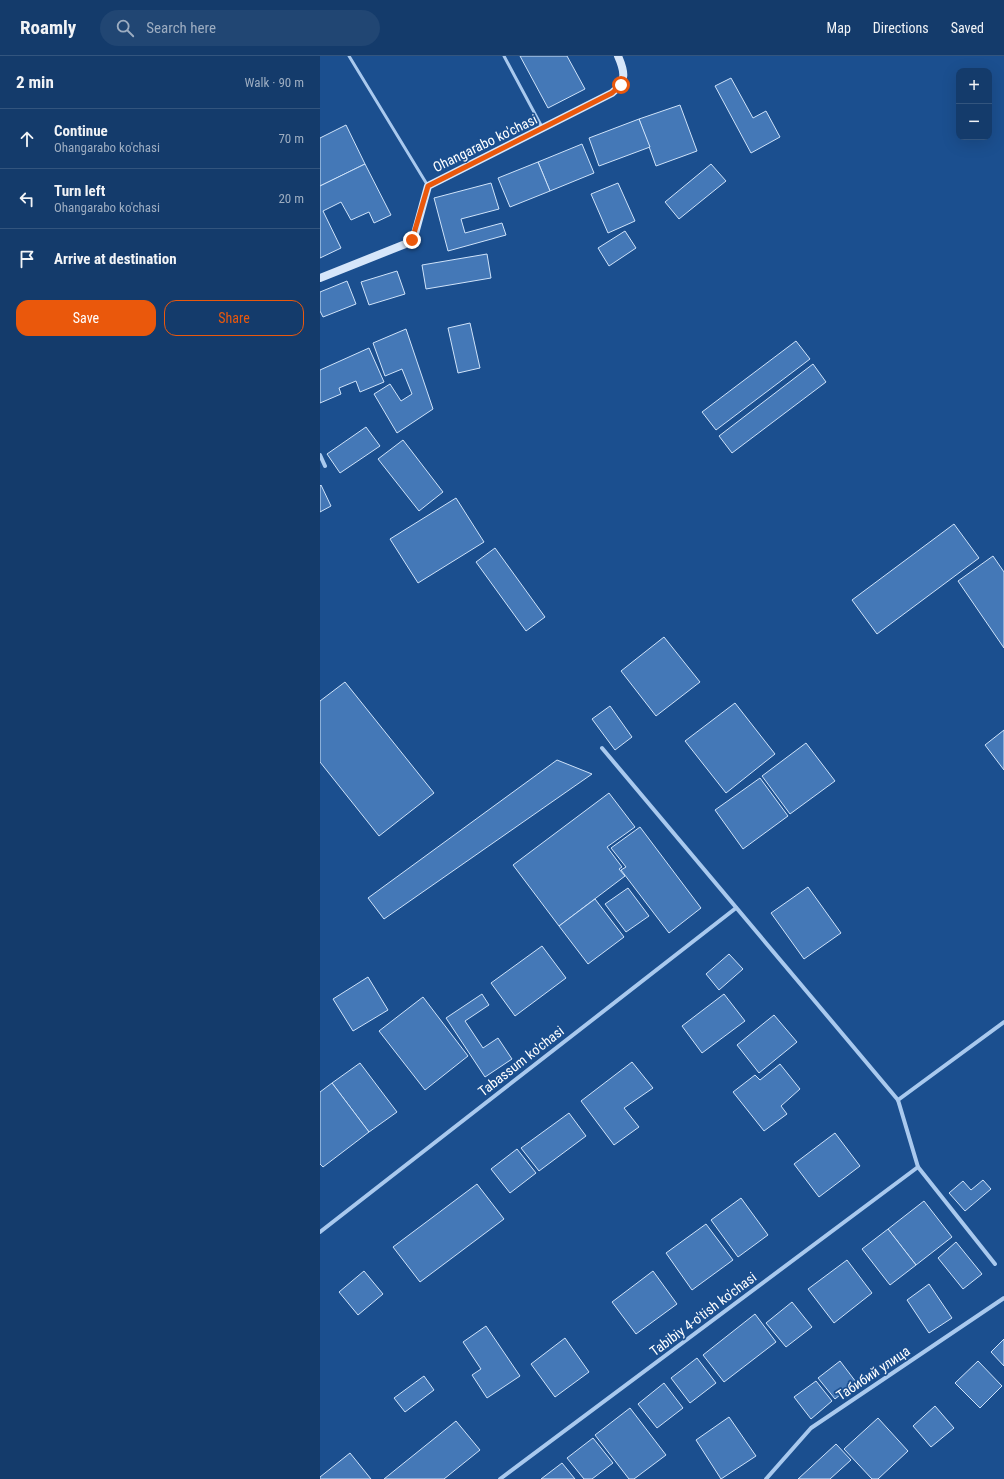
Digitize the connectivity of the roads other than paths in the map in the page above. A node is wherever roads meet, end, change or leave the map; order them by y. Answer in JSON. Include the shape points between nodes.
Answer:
{"nodes":[{"id":1,"x":349,"y":56,"type":"edge"},
{"id":2,"x":504,"y":56,"type":"edge"},
{"id":3,"x":618,"y":56,"type":"edge"},
{"id":4,"x":543,"y":129,"type":"junction"},
{"id":5,"x":428,"y":186,"type":"junction"},
{"id":6,"x":320,"y":278,"type":"edge"},
{"id":7,"x":320,"y":455,"type":"edge"},
{"id":8,"x":325,"y":466,"type":"dead end"},
{"id":9,"x":602,"y":748,"type":"dead end"},
{"id":10,"x":736,"y":908,"type":"junction"},
{"id":11,"x":1004,"y":1022,"type":"edge"},
{"id":12,"x":898,"y":1100,"type":"junction"},
{"id":13,"x":918,"y":1167,"type":"junction"},
{"id":14,"x":320,"y":1232,"type":"edge"},
{"id":15,"x":994,"y":1264,"type":"dead end"},
{"id":16,"x":1004,"y":1298,"type":"edge"},
{"id":17,"x":500,"y":1479,"type":"edge"},
{"id":18,"x":766,"y":1479,"type":"edge"}],
"edges":[{"from":1,"to":5,"type":"lane"},
{"from":2,"to":4,"type":"lane"},
{"from":3,"to":4,"type":"street","name":"Ohangarabo ko'chasi","via":[[624,76],[617,90]]},
{"from":4,"to":5,"type":"street","name":"Ohangarabo ko'chasi"},
{"from":5,"to":6,"type":"street","name":"Ohangarabo ko'chasi","via":[[412,240]]},
{"from":7,"to":8,"type":"street"},
{"from":9,"to":10,"type":"street"},
{"from":10,"to":12,"type":"street"},
{"from":10,"to":14,"type":"street","name":"Tabassum ko'chasi"},
{"from":11,"to":12,"type":"street"},
{"from":12,"to":13,"type":"street"},
{"from":13,"to":15,"type":"street"},
{"from":13,"to":17,"type":"street","name":"Tabibiy 4-o'tish ko'chasi"},
{"from":16,"to":18,"type":"street","name":"Табибий улица","via":[[811,1428]]}]}
